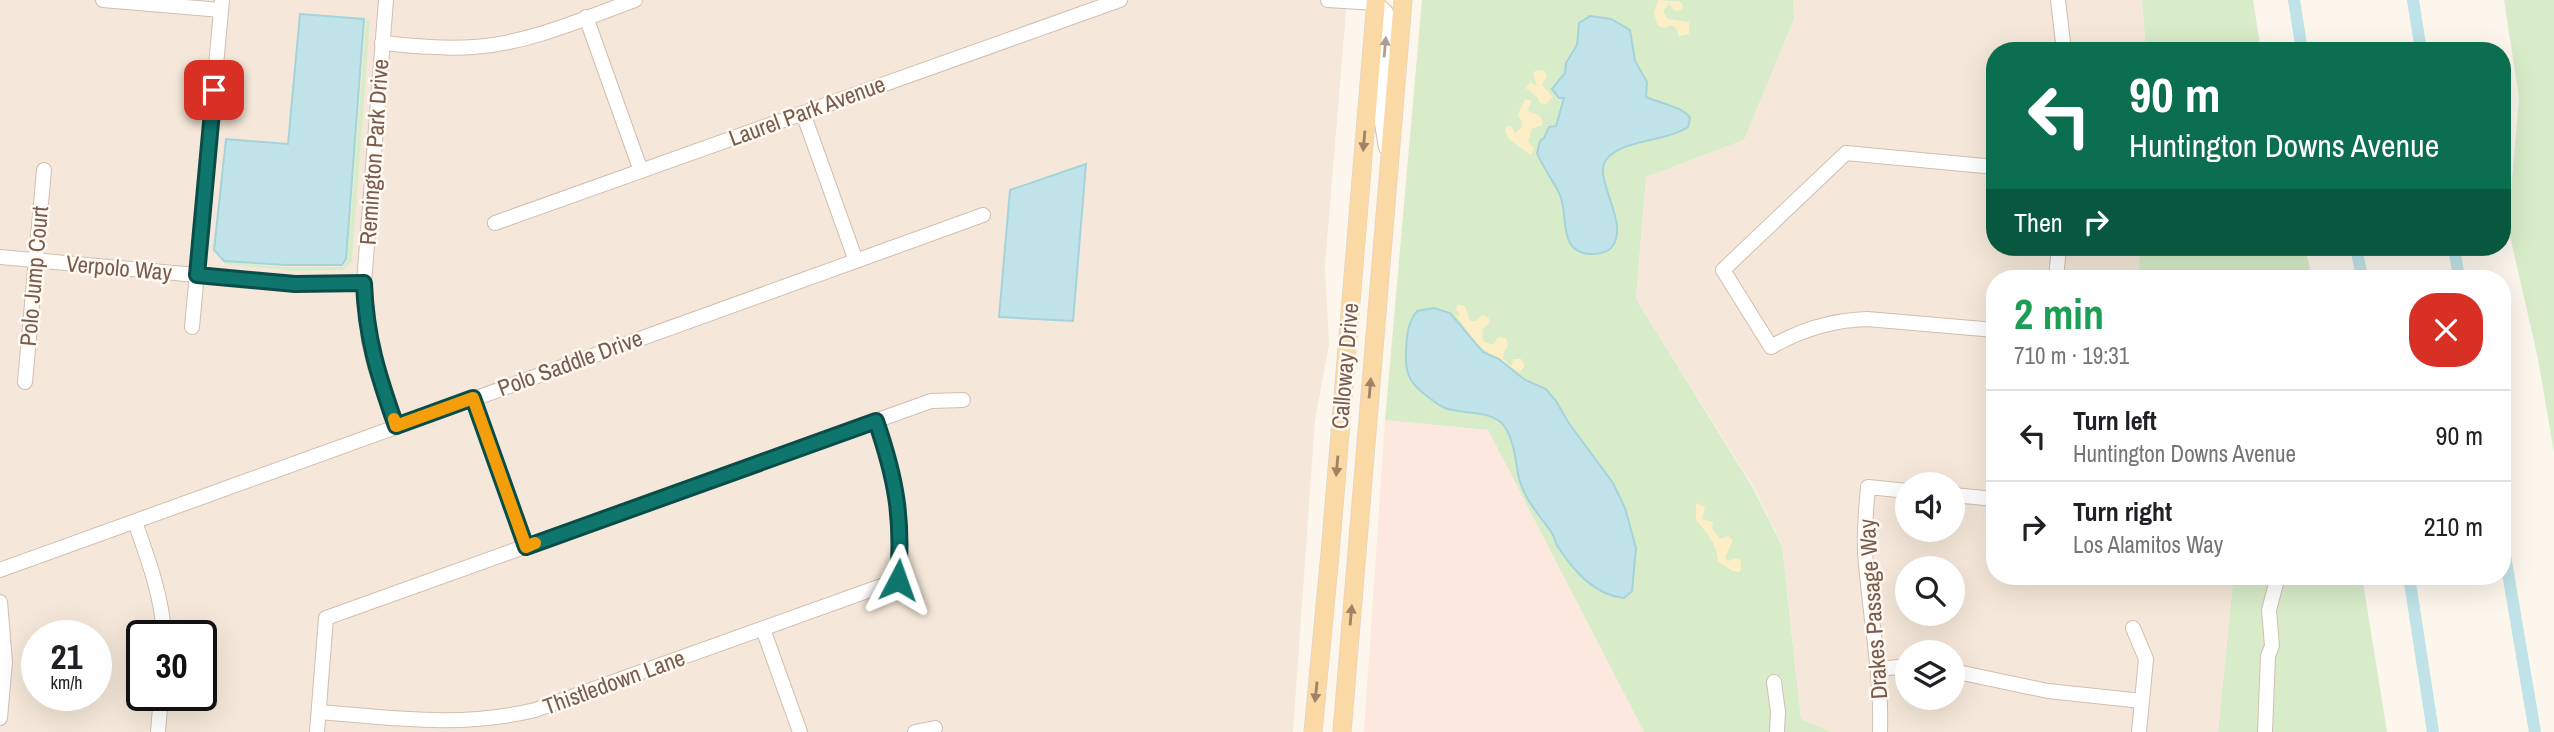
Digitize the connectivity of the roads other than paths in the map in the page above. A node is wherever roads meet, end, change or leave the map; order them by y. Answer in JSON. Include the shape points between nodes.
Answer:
{"nodes":[{"id":1,"x":103,"y":0,"type":"edge"},
{"id":2,"x":386,"y":0,"type":"edge"},
{"id":3,"x":635,"y":0,"type":"edge"},
{"id":4,"x":1120,"y":0,"type":"edge"},
{"id":5,"x":1328,"y":0,"type":"edge"},
{"id":6,"x":1403,"y":0,"type":"edge"},
{"id":7,"x":2058,"y":0,"type":"edge"},
{"id":8,"x":1376,"y":2,"type":"edge"},
{"id":9,"x":221,"y":5,"type":"edge"},
{"id":10,"x":586,"y":18,"type":"junction"},
{"id":11,"x":2063,"y":42,"type":"edge"},
{"id":12,"x":382,"y":43,"type":"junction"},
{"id":13,"x":803,"y":113,"type":"junction"},
{"id":14,"x":1389,"y":163,"type":"junction"},
{"id":15,"x":1986,"y":166,"type":"edge"},
{"id":16,"x":44,"y":170,"type":"dead end"},
{"id":17,"x":641,"y":171,"type":"junction"},
{"id":18,"x":983,"y":215,"type":"dead end"},
{"id":19,"x":495,"y":223,"type":"dead end"},
{"id":20,"x":0,"y":257,"type":"edge"},
{"id":21,"x":36,"y":260,"type":"junction"},
{"id":22,"x":856,"y":261,"type":"junction"},
{"id":23,"x":197,"y":275,"type":"junction"},
{"id":24,"x":364,"y":283,"type":"junction"},
{"id":25,"x":192,"y":327,"type":"dead end"},
{"id":26,"x":1986,"y":329,"type":"edge"},
{"id":27,"x":25,"y":382,"type":"dead end"},
{"id":28,"x":473,"y":398,"type":"junction"},
{"id":29,"x":963,"y":400,"type":"dead end"},
{"id":30,"x":876,"y":421,"type":"junction"},
{"id":31,"x":396,"y":426,"type":"junction"},
{"id":32,"x":1895,"y":490,"type":"edge"},
{"id":33,"x":1965,"y":496,"type":"edge"},
{"id":34,"x":1986,"y":498,"type":"edge"},
{"id":35,"x":135,"y":522,"type":"junction"},
{"id":36,"x":526,"y":547,"type":"junction"},
{"id":37,"x":0,"y":570,"type":"edge"},
{"id":38,"x":2276,"y":585,"type":"edge"},
{"id":39,"x":0,"y":602,"type":"edge"},
{"id":40,"x":162,"y":620,"type":"edge"},
{"id":41,"x":2133,"y":628,"type":"dead end"},
{"id":42,"x":763,"y":629,"type":"junction"},
{"id":43,"x":1895,"y":667,"type":"edge"},
{"id":44,"x":1878,"y":669,"type":"junction"},
{"id":45,"x":1965,"y":674,"type":"edge"},
{"id":46,"x":1774,"y":682,"type":"dead end"},
{"id":47,"x":2142,"y":701,"type":"junction"},
{"id":48,"x":160,"y":711,"type":"edge"},
{"id":49,"x":318,"y":712,"type":"junction"},
{"id":50,"x":0,"y":718,"type":"edge"},
{"id":51,"x":935,"y":728,"type":"dead end"},
{"id":52,"x":158,"y":732,"type":"edge"},
{"id":53,"x":317,"y":732,"type":"edge"},
{"id":54,"x":800,"y":732,"type":"edge"},
{"id":55,"x":915,"y":732,"type":"edge"},
{"id":56,"x":1312,"y":732,"type":"edge"},
{"id":57,"x":1342,"y":732,"type":"edge"},
{"id":58,"x":1777,"y":732,"type":"edge"},
{"id":59,"x":1880,"y":732,"type":"edge"},
{"id":60,"x":2139,"y":732,"type":"edge"},
{"id":61,"x":2265,"y":732,"type":"edge"}],
"edges":[{"from":1,"to":9,"type":"street"},
{"from":2,"to":12,"type":"street","name":"Remington Park Drive"},
{"from":3,"to":10,"type":"street"},
{"from":4,"to":13,"type":"street","name":"Laurel Park Avenue"},
{"from":5,"to":8,"type":"street"},
{"from":6,"to":14,"type":"main road","name":"Calloway Drive"},
{"from":7,"to":11,"type":"street"},
{"from":14,"to":8,"type":"street","one_way":true,"via":[[1380,111],[1386,12]]},
{"from":8,"to":56,"type":"main road","name":"Calloway Drive","one_way":true},
{"from":9,"to":23,"type":"street"},
{"from":10,"to":12,"type":"street","via":[[531,37],[476,47]]},
{"from":10,"to":17,"type":"street"},
{"from":12,"to":24,"type":"street","name":"Remington Park Drive"},
{"from":13,"to":17,"type":"street","name":"Laurel Park Avenue"},
{"from":13,"to":22,"type":"street"},
{"from":57,"to":14,"type":"main road","name":"Calloway Drive","one_way":true},
{"from":15,"to":26,"type":"street","via":[[1846,153],[1723,270],[1771,347],[1805,329],[1847,319]]},
{"from":16,"to":21,"type":"street","name":"Polo Jump Court"},
{"from":17,"to":19,"type":"street","name":"Laurel Park Avenue"},
{"from":18,"to":22,"type":"street","name":"Polo Saddle Drive"},
{"from":20,"to":21,"type":"street","name":"Verpolo Way"},
{"from":21,"to":23,"type":"street","name":"Verpolo Way"},
{"from":21,"to":27,"type":"street","name":"Polo Jump Court"},
{"from":22,"to":28,"type":"street","name":"Polo Saddle Drive"},
{"from":23,"to":24,"type":"street","name":"Verpolo Way","via":[[295,284]]},
{"from":23,"to":25,"type":"street"},
{"from":24,"to":31,"type":"street","name":"Remington Park Drive","via":[[369,341]]},
{"from":28,"to":31,"type":"street","name":"Polo Saddle Drive"},
{"from":28,"to":36,"type":"street"},
{"from":29,"to":30,"type":"street","via":[[931,401]]},
{"from":30,"to":36,"type":"street"},
{"from":30,"to":42,"type":"street","name":"Thistledown Lane","via":[[899,506],[898,580]]},
{"from":31,"to":35,"type":"street","name":"Polo Saddle Drive"},
{"from":32,"to":44,"type":"street","name":"Drakes Passage Way","via":[[1868,487],[1865,552]]},
{"from":33,"to":34,"type":"street"},
{"from":35,"to":37,"type":"street","name":"Polo Saddle Drive"},
{"from":35,"to":40,"type":"street"},
{"from":36,"to":49,"type":"street","via":[[326,618]]},
{"from":38,"to":61,"type":"street","via":[[2269,610],[2272,646]]},
{"from":39,"to":50,"type":"street","via":[[5,662]]},
{"from":41,"to":47,"type":"street","via":[[2146,659]]},
{"from":42,"to":49,"type":"street","name":"Thistledown Lane","via":[[508,717],[456,722]]},
{"from":42,"to":54,"type":"street"},
{"from":43,"to":44,"type":"street"},
{"from":44,"to":59,"type":"street","name":"Drakes Passage Way"},
{"from":45,"to":47,"type":"street","via":[[2048,691]]},
{"from":46,"to":58,"type":"street"},
{"from":47,"to":60,"type":"street"},
{"from":48,"to":52,"type":"street"},
{"from":49,"to":53,"type":"street"},
{"from":51,"to":55,"type":"street"}]}
